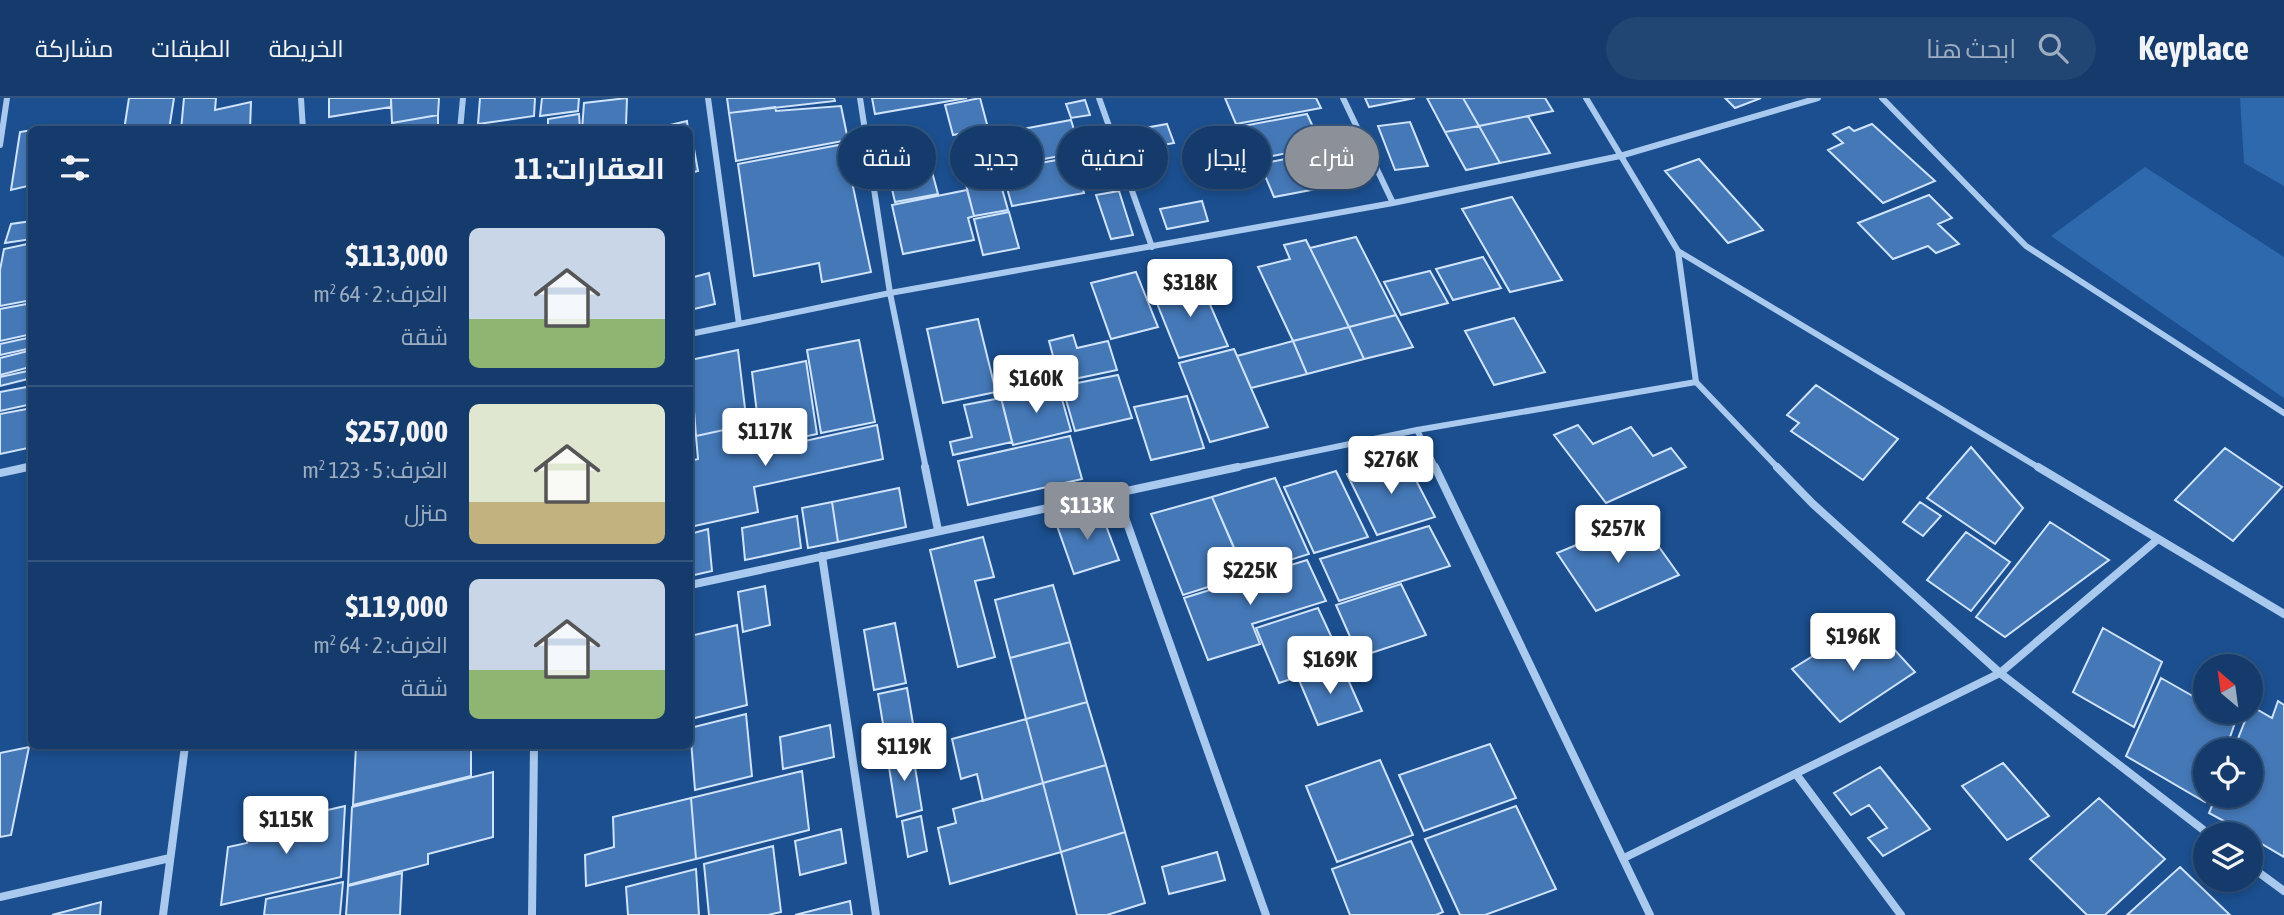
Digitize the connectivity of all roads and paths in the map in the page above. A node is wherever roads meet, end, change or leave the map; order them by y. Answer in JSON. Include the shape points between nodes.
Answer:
{"nodes":[{"id":1,"x":7,"y":98,"type":"edge"},
{"id":2,"x":302,"y":98,"type":"edge"},
{"id":3,"x":463,"y":98,"type":"edge"},
{"id":4,"x":708,"y":98,"type":"edge"},
{"id":5,"x":860,"y":98,"type":"edge"},
{"id":6,"x":1099,"y":98,"type":"edge"},
{"id":7,"x":1343,"y":98,"type":"edge"},
{"id":8,"x":1586,"y":98,"type":"edge"},
{"id":9,"x":1818,"y":98,"type":"edge"},
{"id":10,"x":1882,"y":98,"type":"edge"},
{"id":11,"x":303,"y":126,"type":"edge"},
{"id":12,"x":460,"y":126,"type":"edge"},
{"id":13,"x":0,"y":145,"type":"edge"},
{"id":14,"x":1620,"y":156,"type":"junction"},
{"id":15,"x":1393,"y":203,"type":"junction"},
{"id":16,"x":1152,"y":247,"type":"junction"},
{"id":17,"x":1678,"y":251,"type":"junction"},
{"id":18,"x":890,"y":293,"type":"junction"},
{"id":19,"x":739,"y":324,"type":"junction"},
{"id":20,"x":693,"y":333,"type":"edge"},
{"id":21,"x":1696,"y":382,"type":"junction"},
{"id":22,"x":2284,"y":413,"type":"edge"},
{"id":23,"x":1417,"y":430,"type":"junction"},
{"id":24,"x":28,"y":467,"type":"edge"},
{"id":25,"x":0,"y":472,"type":"edge"},
{"id":26,"x":1116,"y":492,"type":"junction"},
{"id":27,"x":938,"y":530,"type":"junction"},
{"id":28,"x":2158,"y":539,"type":"junction"},
{"id":29,"x":822,"y":556,"type":"junction"},
{"id":30,"x":693,"y":584,"type":"edge"},
{"id":31,"x":2284,"y":614,"type":"edge"},
{"id":32,"x":2000,"y":673,"type":"junction"},
{"id":33,"x":185,"y":749,"type":"edge"},
{"id":34,"x":534,"y":749,"type":"edge"},
{"id":35,"x":1796,"y":774,"type":"junction"},
{"id":36,"x":2193,"y":822,"type":"edge"},
{"id":37,"x":1624,"y":858,"type":"junction"},
{"id":38,"x":170,"y":859,"type":"junction"},
{"id":39,"x":2263,"y":876,"type":"edge"},
{"id":40,"x":2284,"y":891,"type":"edge"},
{"id":41,"x":0,"y":897,"type":"edge"},
{"id":42,"x":163,"y":915,"type":"edge"},
{"id":43,"x":532,"y":915,"type":"edge"},
{"id":44,"x":876,"y":915,"type":"edge"},
{"id":45,"x":1266,"y":915,"type":"edge"},
{"id":46,"x":1650,"y":915,"type":"edge"},
{"id":47,"x":1901,"y":915,"type":"edge"}],
"edges":[{"from":1,"to":13,"type":"street"},
{"from":2,"to":11,"type":"street"},
{"from":3,"to":12,"type":"street"},
{"from":4,"to":19,"type":"street"},
{"from":5,"to":18,"type":"street"},
{"from":6,"to":16,"type":"street"},
{"from":7,"to":15,"type":"street"},
{"from":8,"to":14,"type":"street"},
{"from":9,"to":14,"type":"street"},
{"from":10,"to":22,"type":"street","via":[[2026,246]]},
{"from":14,"to":15,"type":"street"},
{"from":14,"to":17,"type":"street"},
{"from":15,"to":16,"type":"street"},
{"from":16,"to":18,"type":"street"},
{"from":17,"to":21,"type":"street"},
{"from":17,"to":28,"type":"street"},
{"from":18,"to":19,"type":"street"},
{"from":18,"to":27,"type":"street"},
{"from":19,"to":20,"type":"street"},
{"from":21,"to":23,"type":"street"},
{"from":21,"to":32,"type":"street","via":[[1813,504]]},
{"from":23,"to":26,"type":"street"},
{"from":23,"to":37,"type":"street"},
{"from":24,"to":25,"type":"street"},
{"from":26,"to":27,"type":"street"},
{"from":26,"to":45,"type":"street"},
{"from":27,"to":29,"type":"street"},
{"from":28,"to":31,"type":"street"},
{"from":28,"to":32,"type":"street"},
{"from":29,"to":30,"type":"street"},
{"from":29,"to":44,"type":"street"},
{"from":32,"to":35,"type":"street"},
{"from":32,"to":36,"type":"street"},
{"from":33,"to":38,"type":"street"},
{"from":34,"to":43,"type":"street"},
{"from":35,"to":37,"type":"street"},
{"from":35,"to":47,"type":"street"},
{"from":37,"to":46,"type":"street"},
{"from":38,"to":41,"type":"street"},
{"from":38,"to":42,"type":"street"},
{"from":39,"to":40,"type":"street"}]}
